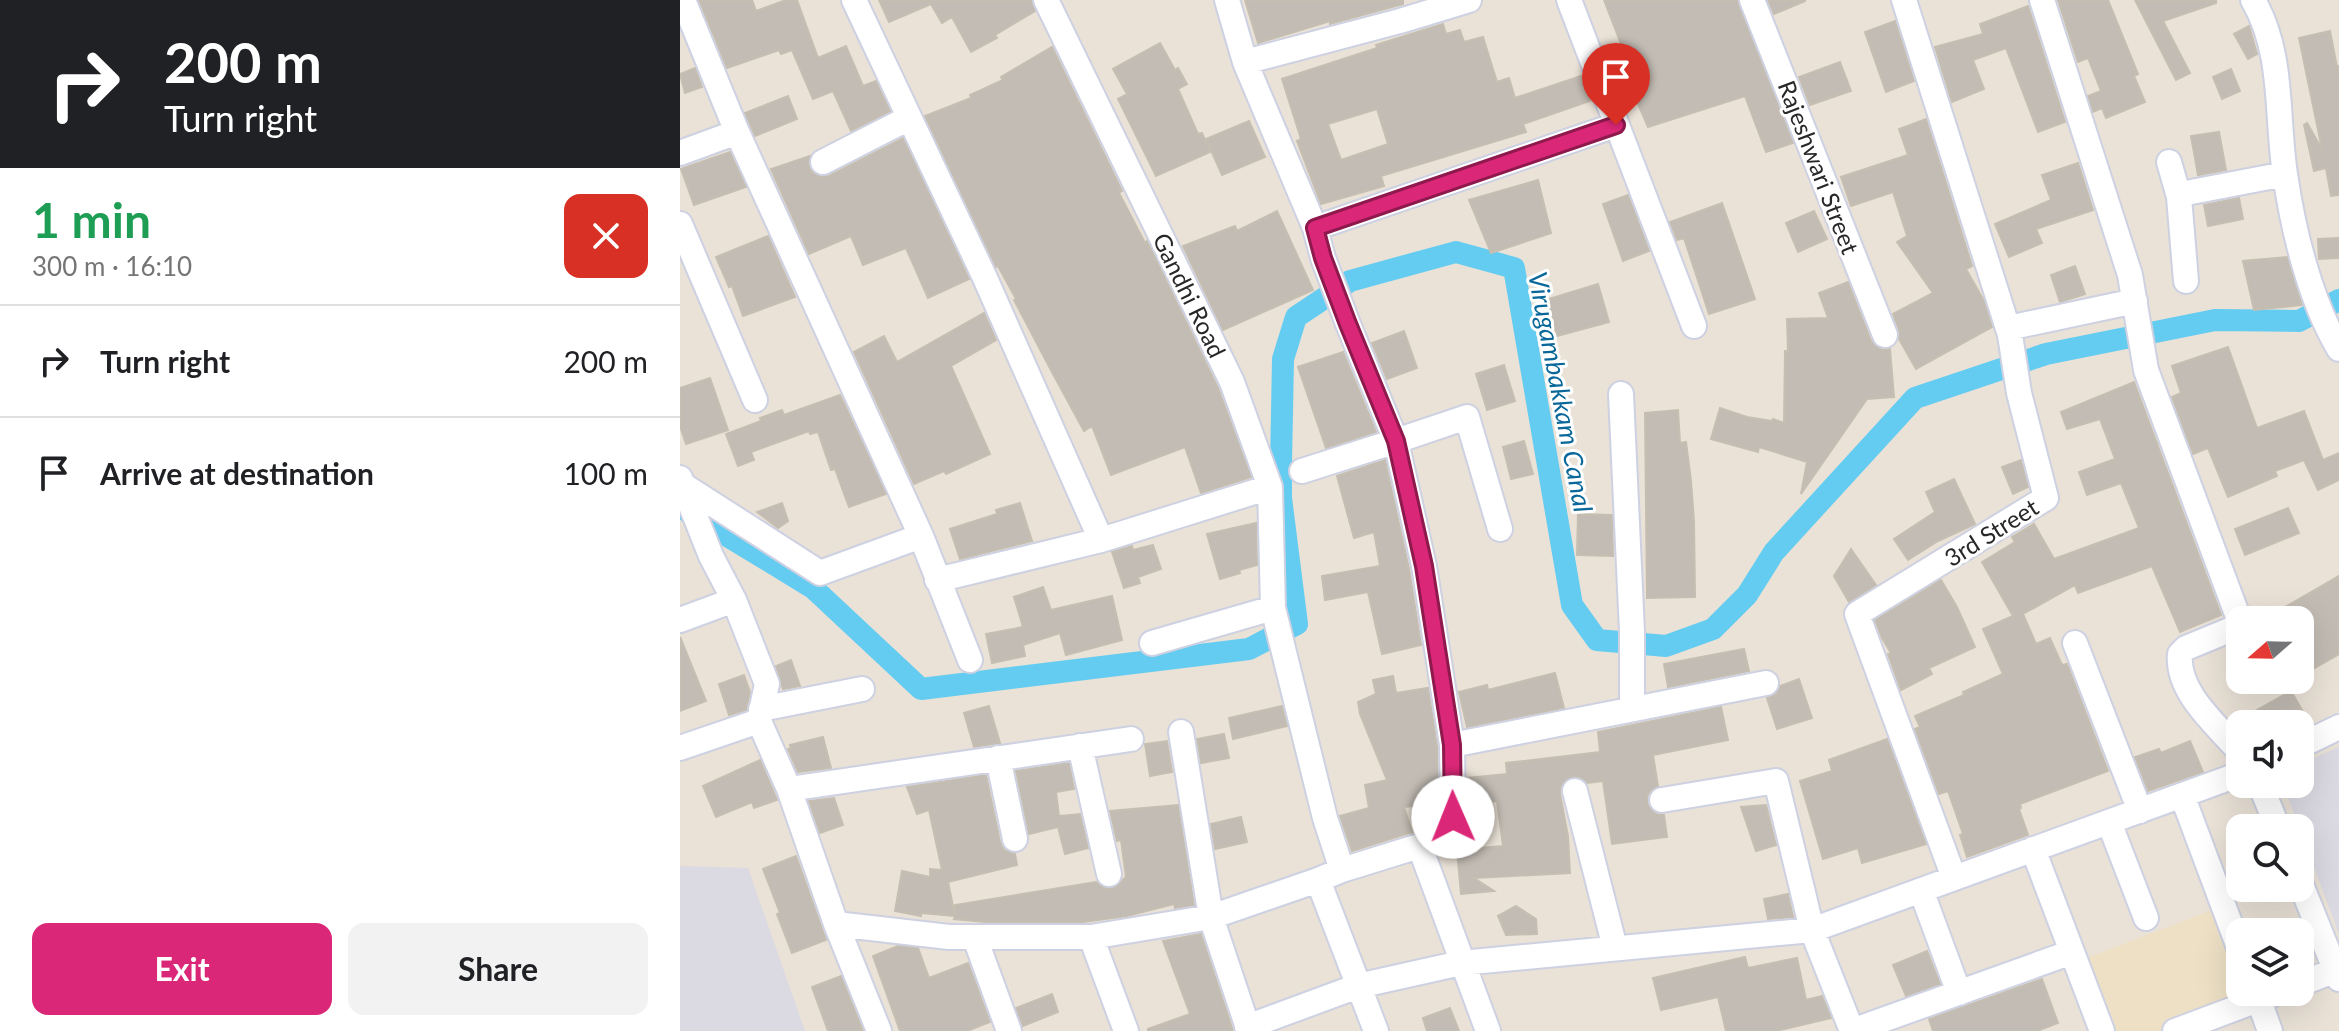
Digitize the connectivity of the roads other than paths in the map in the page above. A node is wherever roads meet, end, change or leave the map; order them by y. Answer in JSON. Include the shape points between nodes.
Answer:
{"nodes":[{"id":1,"x":683,"y":0,"type":"edge"},
{"id":2,"x":854,"y":0,"type":"edge"},
{"id":3,"x":1046,"y":0,"type":"edge"},
{"id":4,"x":1227,"y":0,"type":"edge"},
{"id":5,"x":1469,"y":0,"type":"edge"},
{"id":6,"x":1569,"y":0,"type":"edge"},
{"id":7,"x":1752,"y":0,"type":"edge"},
{"id":8,"x":1904,"y":0,"type":"edge"},
{"id":9,"x":2042,"y":0,"type":"edge"},
{"id":10,"x":2253,"y":0,"type":"edge"},
{"id":11,"x":1398,"y":10,"type":"edge"},
{"id":12,"x":1245,"y":62,"type":"junction"},
{"id":13,"x":909,"y":118,"type":"junction"},
{"id":14,"x":1616,"y":125,"type":"junction"},
{"id":15,"x":737,"y":132,"type":"junction"},
{"id":16,"x":680,"y":153,"type":"edge"},
{"id":17,"x":823,"y":162,"type":"dead end"},
{"id":18,"x":2169,"y":162,"type":"dead end"},
{"id":19,"x":2285,"y":174,"type":"junction"},
{"id":20,"x":2179,"y":197,"type":"junction"},
{"id":21,"x":680,"y":224,"type":"edge"},
{"id":22,"x":1315,"y":228,"type":"junction"},
{"id":23,"x":2186,"y":281,"type":"dead end"},
{"id":24,"x":2136,"y":308,"type":"junction"},
{"id":25,"x":1694,"y":326,"type":"dead end"},
{"id":26,"x":2009,"y":331,"type":"junction"},
{"id":27,"x":1885,"y":335,"type":"dead end"},
{"id":28,"x":2337,"y":346,"type":"edge"},
{"id":29,"x":1621,"y":394,"type":"dead end"},
{"id":30,"x":755,"y":400,"type":"dead end"},
{"id":31,"x":1396,"y":441,"type":"junction"},
{"id":32,"x":1302,"y":471,"type":"dead end"},
{"id":33,"x":681,"y":482,"type":"edge"},
{"id":34,"x":1270,"y":487,"type":"junction"},
{"id":35,"x":1500,"y":529,"type":"dead end"},
{"id":36,"x":921,"y":536,"type":"junction"},
{"id":37,"x":1101,"y":540,"type":"junction"},
{"id":38,"x":937,"y":580,"type":"junction"},
{"id":39,"x":734,"y":600,"type":"junction"},
{"id":40,"x":1273,"y":608,"type":"junction"},
{"id":41,"x":680,"y":620,"type":"edge"},
{"id":42,"x":1152,"y":643,"type":"dead end"},
{"id":43,"x":2075,"y":643,"type":"dead end"},
{"id":44,"x":970,"y":660,"type":"dead end"},
{"id":45,"x":1766,"y":683,"type":"dead end"},
{"id":46,"x":862,"y":689,"type":"dead end"},
{"id":47,"x":1632,"y":709,"type":"junction"},
{"id":48,"x":760,"y":715,"type":"junction"},
{"id":49,"x":2339,"y":727,"type":"edge"},
{"id":50,"x":1181,"y":732,"type":"dead end"},
{"id":51,"x":2226,"y":735,"type":"edge"},
{"id":52,"x":1131,"y":739,"type":"dead end"},
{"id":53,"x":2314,"y":739,"type":"edge"},
{"id":54,"x":1452,"y":745,"type":"junction"},
{"id":55,"x":1080,"y":746,"type":"junction"},
{"id":56,"x":680,"y":748,"type":"edge"},
{"id":57,"x":998,"y":758,"type":"junction"},
{"id":58,"x":2226,"y":779,"type":"edge"},
{"id":59,"x":789,"y":789,"type":"junction"},
{"id":60,"x":1575,"y":791,"type":"dead end"},
{"id":61,"x":2182,"y":795,"type":"junction"},
{"id":62,"x":1662,"y":800,"type":"dead end"},
{"id":63,"x":2140,"y":811,"type":"junction"},
{"id":64,"x":2109,"y":822,"type":"junction"},
{"id":65,"x":1015,"y":839,"type":"dead end"},
{"id":66,"x":1420,"y":847,"type":"junction"},
{"id":67,"x":2033,"y":849,"type":"junction"},
{"id":68,"x":1342,"y":870,"type":"junction"},
{"id":69,"x":1109,"y":874,"type":"dead end"},
{"id":70,"x":1954,"y":878,"type":"junction"},
{"id":71,"x":1318,"y":880,"type":"junction"},
{"id":72,"x":1921,"y":890,"type":"junction"},
{"id":73,"x":2308,"y":902,"type":"edge"},
{"id":74,"x":1211,"y":917,"type":"junction"},
{"id":75,"x":2146,"y":918,"type":"dead end"},
{"id":76,"x":2228,"y":918,"type":"edge"},
{"id":77,"x":836,"y":924,"type":"junction"},
{"id":78,"x":1812,"y":930,"type":"junction"},
{"id":79,"x":1091,"y":937,"type":"junction"},
{"id":80,"x":975,"y":938,"type":"junction"},
{"id":81,"x":1615,"y":948,"type":"junction"},
{"id":82,"x":2072,"y":952,"type":"junction"},
{"id":83,"x":1461,"y":963,"type":"junction"},
{"id":84,"x":2337,"y":975,"type":"edge"},
{"id":85,"x":2314,"y":981,"type":"edge"},
{"id":86,"x":1358,"y":986,"type":"junction"},
{"id":87,"x":1959,"y":993,"type":"junction"},
{"id":88,"x":2239,"y":1006,"type":"edge"},
{"id":89,"x":2266,"y":1006,"type":"edge"},
{"id":90,"x":2190,"y":1028,"type":"edge"},
{"id":91,"x":1248,"y":1029,"type":"edge"},
{"id":92,"x":879,"y":1031,"type":"edge"},
{"id":93,"x":1009,"y":1031,"type":"edge"},
{"id":94,"x":1126,"y":1031,"type":"edge"},
{"id":95,"x":1376,"y":1031,"type":"edge"},
{"id":96,"x":1488,"y":1031,"type":"edge"},
{"id":97,"x":2102,"y":1031,"type":"edge"},
{"id":98,"x":2270,"y":1031,"type":"edge"}],
"edges":[{"from":1,"to":15,"type":"street"},
{"from":2,"to":13,"type":"street"},
{"from":3,"to":34,"type":"street","name":"Gandhi Road","via":[[1232,382]]},
{"from":4,"to":12,"type":"street"},
{"from":5,"to":11,"type":"street"},
{"from":6,"to":14,"type":"street"},
{"from":7,"to":27,"type":"street","name":"Rajeshwari Street"},
{"from":8,"to":26,"type":"street","name":"3rd Street"},
{"from":9,"to":24,"type":"street"},
{"from":10,"to":19,"type":"street","via":[[2274,53]]},
{"from":11,"to":12,"type":"street"},
{"from":12,"to":22,"type":"street"},
{"from":13,"to":17,"type":"street"},
{"from":13,"to":37,"type":"street"},
{"from":14,"to":22,"type":"street"},
{"from":14,"to":25,"type":"street"},
{"from":15,"to":16,"type":"street"},
{"from":15,"to":36,"type":"street"},
{"from":18,"to":20,"type":"street"},
{"from":19,"to":20,"type":"street"},
{"from":19,"to":28,"type":"street","via":[[2310,285]]},
{"from":20,"to":23,"type":"street"},
{"from":21,"to":30,"type":"street"},
{"from":22,"to":31,"type":"street"},
{"from":24,"to":26,"type":"street"},
{"from":24,"to":51,"type":"street","via":[[2146,370],[2237,614],[2232,629],[2180,654],[2181,673],[2194,697]]},
{"from":26,"to":70,"type":"street","name":"3rd Street","via":[[2046,498],[1857,614]]},
{"from":29,"to":47,"type":"street"},
{"from":31,"to":32,"type":"street"},
{"from":31,"to":35,"type":"street","via":[[1467,417]]},
{"from":31,"to":54,"type":"street","via":[[1424,566]]},
{"from":33,"to":36,"type":"street","via":[[820,573]]},
{"from":33,"to":39,"type":"street"},
{"from":34,"to":37,"type":"street"},
{"from":34,"to":40,"type":"street","name":"Gandhi Road"},
{"from":36,"to":38,"type":"street"},
{"from":37,"to":38,"type":"street"},
{"from":38,"to":44,"type":"street"},
{"from":39,"to":41,"type":"street"},
{"from":39,"to":48,"type":"street","via":[[767,684]]},
{"from":40,"to":42,"type":"street"},
{"from":40,"to":68,"type":"street","name":"Gandhi Road"},
{"from":43,"to":63,"type":"street"},
{"from":45,"to":47,"type":"street"},
{"from":46,"to":48,"type":"street"},
{"from":47,"to":54,"type":"street"},
{"from":48,"to":56,"type":"street"},
{"from":48,"to":59,"type":"street"},
{"from":49,"to":53,"type":"street"},
{"from":50,"to":74,"type":"street"},
{"from":52,"to":55,"type":"street"},
{"from":54,"to":66,"type":"street","via":[[1453,817],[1448,837]]},
{"from":55,"to":57,"type":"street"},
{"from":55,"to":69,"type":"street"},
{"from":57,"to":59,"type":"street"},
{"from":57,"to":65,"type":"street"},
{"from":58,"to":61,"type":"street"},
{"from":59,"to":77,"type":"street"},
{"from":60,"to":81,"type":"street"},
{"from":61,"to":63,"type":"street"},
{"from":61,"to":76,"type":"street"},
{"from":62,"to":78,"type":"street","via":[[1776,781]]},
{"from":63,"to":64,"type":"street"},
{"from":64,"to":67,"type":"street"},
{"from":64,"to":75,"type":"street"},
{"from":66,"to":68,"type":"street"},
{"from":66,"to":83,"type":"street"},
{"from":67,"to":70,"type":"street"},
{"from":67,"to":82,"type":"street"},
{"from":68,"to":71,"type":"street"},
{"from":70,"to":72,"type":"street"},
{"from":71,"to":74,"type":"street"},
{"from":71,"to":86,"type":"street"},
{"from":72,"to":78,"type":"street"},
{"from":72,"to":87,"type":"street"},
{"from":73,"to":84,"type":"street"},
{"from":74,"to":79,"type":"street"},
{"from":74,"to":91,"type":"street"},
{"from":77,"to":80,"type":"street"},
{"from":77,"to":92,"type":"street"},
{"from":78,"to":81,"type":"street"},
{"from":78,"to":87,"type":"street","via":[[1852,1031]]},
{"from":79,"to":80,"type":"street"},
{"from":79,"to":94,"type":"street"},
{"from":80,"to":93,"type":"street"},
{"from":81,"to":83,"type":"street"},
{"from":82,"to":87,"type":"street"},
{"from":82,"to":97,"type":"street"},
{"from":83,"to":86,"type":"street"},
{"from":83,"to":96,"type":"street"},
{"from":84,"to":85,"type":"street"},
{"from":86,"to":91,"type":"street"},
{"from":86,"to":95,"type":"street"},
{"from":88,"to":90,"type":"street"},
{"from":89,"to":98,"type":"street"}]}
